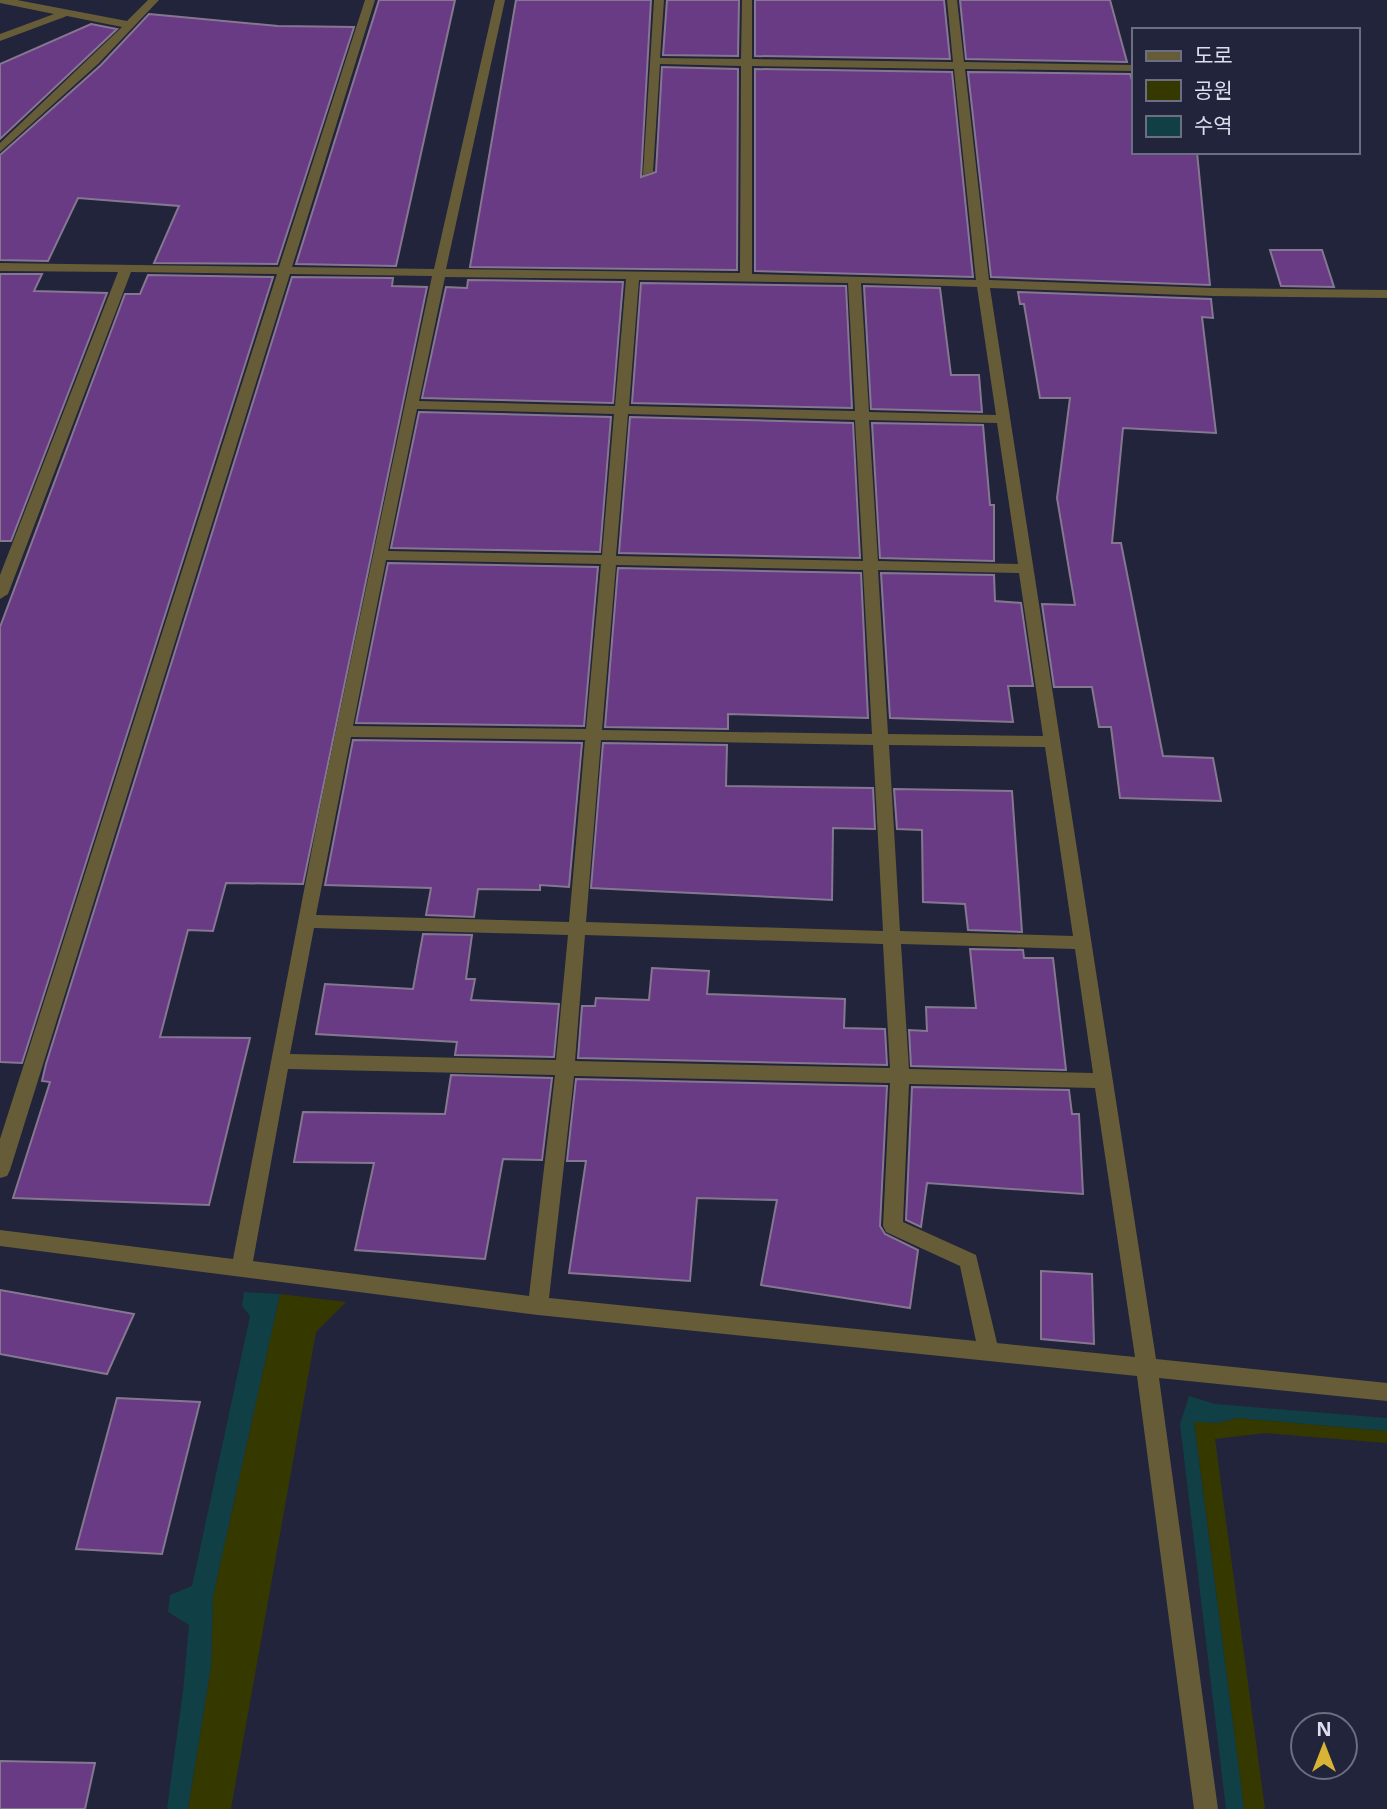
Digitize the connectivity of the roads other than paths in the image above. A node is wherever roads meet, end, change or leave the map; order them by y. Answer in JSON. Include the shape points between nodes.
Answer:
{"nodes":[{"id":1,"x":1,"y":0,"type":"edge"},
{"id":2,"x":154,"y":0,"type":"edge"},
{"id":3,"x":370,"y":0,"type":"edge"},
{"id":4,"x":500,"y":0,"type":"edge"},
{"id":5,"x":659,"y":0,"type":"edge"},
{"id":6,"x":747,"y":0,"type":"edge"},
{"id":7,"x":952,"y":0,"type":"edge"},
{"id":8,"x":67,"y":12,"type":"junction"},
{"id":9,"x":129,"y":25,"type":"junction"},
{"id":10,"x":0,"y":38,"type":"edge"},
{"id":11,"x":654,"y":61,"type":"junction"},
{"id":12,"x":747,"y":63,"type":"junction"},
{"id":13,"x":959,"y":67,"type":"junction"},
{"id":14,"x":1132,"y":68,"type":"edge"},
{"id":15,"x":0,"y":149,"type":"edge"},
{"id":16,"x":647,"y":172,"type":"dead end"},
{"id":17,"x":0,"y":267,"type":"edge"},
{"id":18,"x":126,"y":268,"type":"junction"},
{"id":19,"x":286,"y":270,"type":"junction"},
{"id":20,"x":438,"y":272,"type":"junction"},
{"id":21,"x":633,"y":275,"type":"junction"},
{"id":22,"x":746,"y":277,"type":"junction"},
{"id":23,"x":855,"y":279,"type":"junction"},
{"id":24,"x":983,"y":285,"type":"junction"},
{"id":25,"x":1387,"y":294,"type":"edge"},
{"id":26,"x":412,"y":405,"type":"junction"},
{"id":27,"x":621,"y":410,"type":"junction"},
{"id":28,"x":862,"y":416,"type":"junction"},
{"id":29,"x":1003,"y":419,"type":"junction"},
{"id":30,"x":382,"y":555,"type":"junction"},
{"id":31,"x":608,"y":560,"type":"junction"},
{"id":32,"x":871,"y":566,"type":"junction"},
{"id":33,"x":1026,"y":569,"type":"junction"},
{"id":34,"x":0,"y":594,"type":"edge"},
{"id":35,"x":346,"y":731,"type":"junction"},
{"id":36,"x":593,"y":734,"type":"junction"},
{"id":37,"x":880,"y":739,"type":"junction"},
{"id":38,"x":1052,"y":741,"type":"junction"},
{"id":39,"x":307,"y":920,"type":"junction"},
{"id":40,"x":577,"y":928,"type":"junction"},
{"id":41,"x":892,"y":937,"type":"junction"},
{"id":42,"x":1082,"y":943,"type":"junction"},
{"id":43,"x":279,"y":1061,"type":"junction"},
{"id":44,"x":565,"y":1069,"type":"junction"},
{"id":45,"x":900,"y":1076,"type":"junction"},
{"id":46,"x":1102,"y":1081,"type":"junction"},
{"id":47,"x":0,"y":1170,"type":"edge"},
{"id":48,"x":0,"y":1238,"type":"edge"},
{"id":49,"x":241,"y":1270,"type":"junction"},
{"id":50,"x":538,"y":1306,"type":"junction"},
{"id":51,"x":989,"y":1353,"type":"junction"},
{"id":52,"x":1147,"y":1368,"type":"junction"},
{"id":53,"x":1387,"y":1392,"type":"edge"},
{"id":54,"x":1206,"y":1809,"type":"edge"}],
"edges":[{"from":1,"to":8,"type":"street"},
{"from":2,"to":9,"type":"street"},
{"from":3,"to":19,"type":"street"},
{"from":4,"to":20,"type":"street"},
{"from":5,"to":11,"type":"street"},
{"from":6,"to":12,"type":"street"},
{"from":7,"to":13,"type":"street"},
{"from":8,"to":9,"type":"street"},
{"from":8,"to":10,"type":"street"},
{"from":9,"to":15,"type":"street"},
{"from":11,"to":12,"type":"street"},
{"from":11,"to":16,"type":"street"},
{"from":12,"to":13,"type":"street"},
{"from":12,"to":22,"type":"street"},
{"from":13,"to":14,"type":"street"},
{"from":13,"to":24,"type":"street"},
{"from":17,"to":18,"type":"street"},
{"from":18,"to":19,"type":"street"},
{"from":18,"to":34,"type":"street"},
{"from":19,"to":20,"type":"street"},
{"from":19,"to":47,"type":"street"},
{"from":20,"to":21,"type":"street"},
{"from":20,"to":26,"type":"street"},
{"from":21,"to":22,"type":"street"},
{"from":21,"to":27,"type":"street"},
{"from":22,"to":23,"type":"street"},
{"from":23,"to":24,"type":"street"},
{"from":23,"to":28,"type":"street"},
{"from":24,"to":25,"type":"street"},
{"from":24,"to":29,"type":"street"},
{"from":26,"to":27,"type":"street"},
{"from":26,"to":30,"type":"street"},
{"from":27,"to":28,"type":"street"},
{"from":27,"to":31,"type":"street"},
{"from":28,"to":29,"type":"street"},
{"from":28,"to":32,"type":"street"},
{"from":29,"to":33,"type":"street"},
{"from":30,"to":31,"type":"street"},
{"from":30,"to":35,"type":"street"},
{"from":31,"to":32,"type":"street"},
{"from":31,"to":36,"type":"street"},
{"from":32,"to":33,"type":"street"},
{"from":32,"to":37,"type":"street"},
{"from":33,"to":38,"type":"street"},
{"from":35,"to":36,"type":"street"},
{"from":35,"to":39,"type":"street"},
{"from":36,"to":37,"type":"street"},
{"from":36,"to":40,"type":"street"},
{"from":37,"to":38,"type":"street"},
{"from":37,"to":41,"type":"street"},
{"from":38,"to":42,"type":"street"},
{"from":39,"to":40,"type":"street"},
{"from":39,"to":43,"type":"street"},
{"from":40,"to":41,"type":"street"},
{"from":40,"to":44,"type":"street"},
{"from":41,"to":42,"type":"street"},
{"from":41,"to":45,"type":"street"},
{"from":42,"to":46,"type":"street"},
{"from":43,"to":44,"type":"street"},
{"from":43,"to":49,"type":"street"},
{"from":44,"to":45,"type":"street"},
{"from":44,"to":50,"type":"street"},
{"from":45,"to":46,"type":"street"},
{"from":45,"to":51,"type":"street","via":[[893,1226],[969,1261]]},
{"from":46,"to":52,"type":"street"},
{"from":48,"to":49,"type":"street"},
{"from":49,"to":50,"type":"street"},
{"from":50,"to":51,"type":"street"},
{"from":51,"to":52,"type":"street"},
{"from":52,"to":53,"type":"street"},
{"from":52,"to":54,"type":"street"}]}
